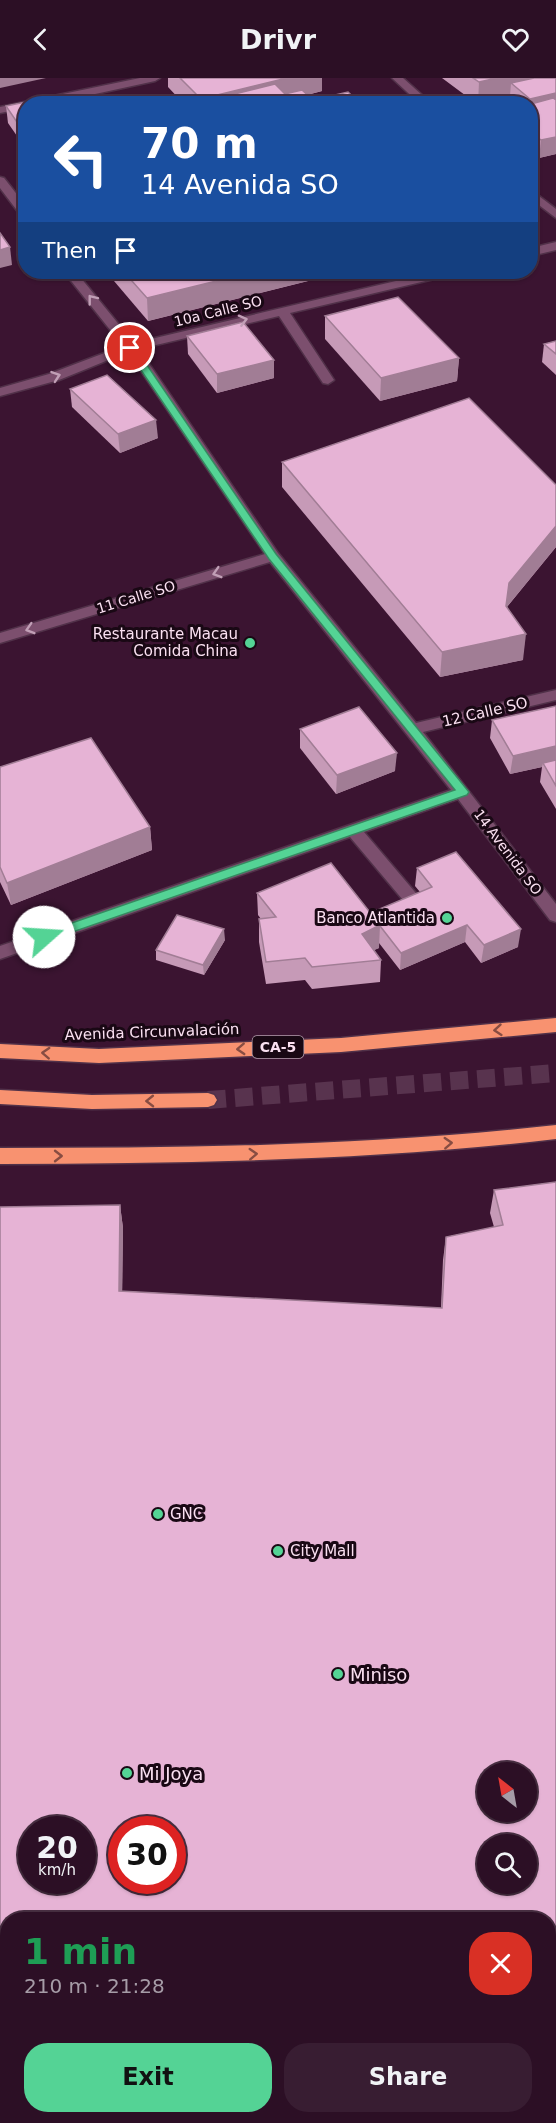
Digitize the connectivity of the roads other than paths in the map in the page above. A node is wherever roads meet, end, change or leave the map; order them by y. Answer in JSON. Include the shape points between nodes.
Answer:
{"nodes":[{"id":1,"x":155,"y":78,"type":"edge"},
{"id":2,"x":397,"y":78,"type":"edge"},
{"id":3,"x":70,"y":96,"type":"edge"},
{"id":4,"x":418,"y":96,"type":"edge"},
{"id":5,"x":18,"y":107,"type":"edge"},
{"id":6,"x":0,"y":110,"type":"edge"},
{"id":7,"x":0,"y":180,"type":"edge"},
{"id":8,"x":538,"y":200,"type":"edge"},
{"id":9,"x":15,"y":202,"type":"junction"},
{"id":10,"x":0,"y":206,"type":"edge"},
{"id":11,"x":18,"y":206,"type":"edge"},
{"id":12,"x":556,"y":215,"type":"edge"},
{"id":13,"x":556,"y":246,"type":"edge"},
{"id":14,"x":538,"y":250,"type":"edge"},
{"id":15,"x":76,"y":279,"type":"edge"},
{"id":16,"x":417,"y":279,"type":"edge"},
{"id":17,"x":282,"y":311,"type":"junction"},
{"id":18,"x":130,"y":348,"type":"junction"},
{"id":19,"x":328,"y":380,"type":"dead end"},
{"id":20,"x":0,"y":393,"type":"edge"},
{"id":21,"x":273,"y":556,"type":"junction"},
{"id":22,"x":0,"y":638,"type":"edge"},
{"id":23,"x":556,"y":695,"type":"edge"},
{"id":24,"x":413,"y":729,"type":"junction"},
{"id":25,"x":463,"y":792,"type":"junction"},
{"id":26,"x":353,"y":830,"type":"junction"},
{"id":27,"x":414,"y":902,"type":"edge"},
{"id":28,"x":556,"y":916,"type":"edge"},
{"id":29,"x":0,"y":953,"type":"edge"},
{"id":30,"x":556,"y":1025,"type":"edge"},
{"id":31,"x":0,"y":1051,"type":"edge"},
{"id":32,"x":0,"y":1097,"type":"edge"},
{"id":33,"x":208,"y":1100,"type":"tunnel mouth"},
{"id":34,"x":556,"y":1132,"type":"edge"},
{"id":35,"x":0,"y":1156,"type":"edge"}],
"edges":[{"from":1,"to":3,"type":"street"},
{"from":2,"to":4,"type":"street"},
{"from":5,"to":6,"type":"street"},
{"from":7,"to":9,"type":"street"},
{"from":8,"to":12,"type":"street"},
{"from":9,"to":10,"type":"street"},
{"from":9,"to":11,"type":"street"},
{"from":13,"to":14,"type":"street"},
{"from":18,"to":15,"type":"street","name":"14 Avenida SO","one_way":true},
{"from":16,"to":17,"type":"street","name":"10a Calle SO"},
{"from":18,"to":17,"type":"street","name":"10a Calle SO","one_way":true},
{"from":17,"to":19,"type":"street"},
{"from":20,"to":18,"type":"street","name":"10a Calle SO","one_way":true},
{"from":18,"to":21,"type":"street","name":"14 Avenida SO"},
{"from":21,"to":22,"type":"street","name":"11 Calle SO","one_way":true},
{"from":21,"to":24,"type":"street","name":"14 Avenida SO"},
{"from":23,"to":24,"type":"street","name":"12 Calle SO"},
{"from":24,"to":25,"type":"street","name":"14 Avenida SO"},
{"from":25,"to":26,"type":"street"},
{"from":25,"to":28,"type":"street","name":"14 Avenida SO"},
{"from":26,"to":27,"type":"street"},
{"from":26,"to":29,"type":"street"},
{"from":30,"to":31,"type":"highway","name":"Avenida Circunvalación","number":"CA-5","one_way":true,"via":[[341,1045],[99,1056]]},
{"from":33,"to":32,"type":"highway","one_way":true,"via":[[92,1102]]},
{"from":35,"to":34,"type":"highway","one_way":true,"via":[[217,1156],[498,1140]]}]}
